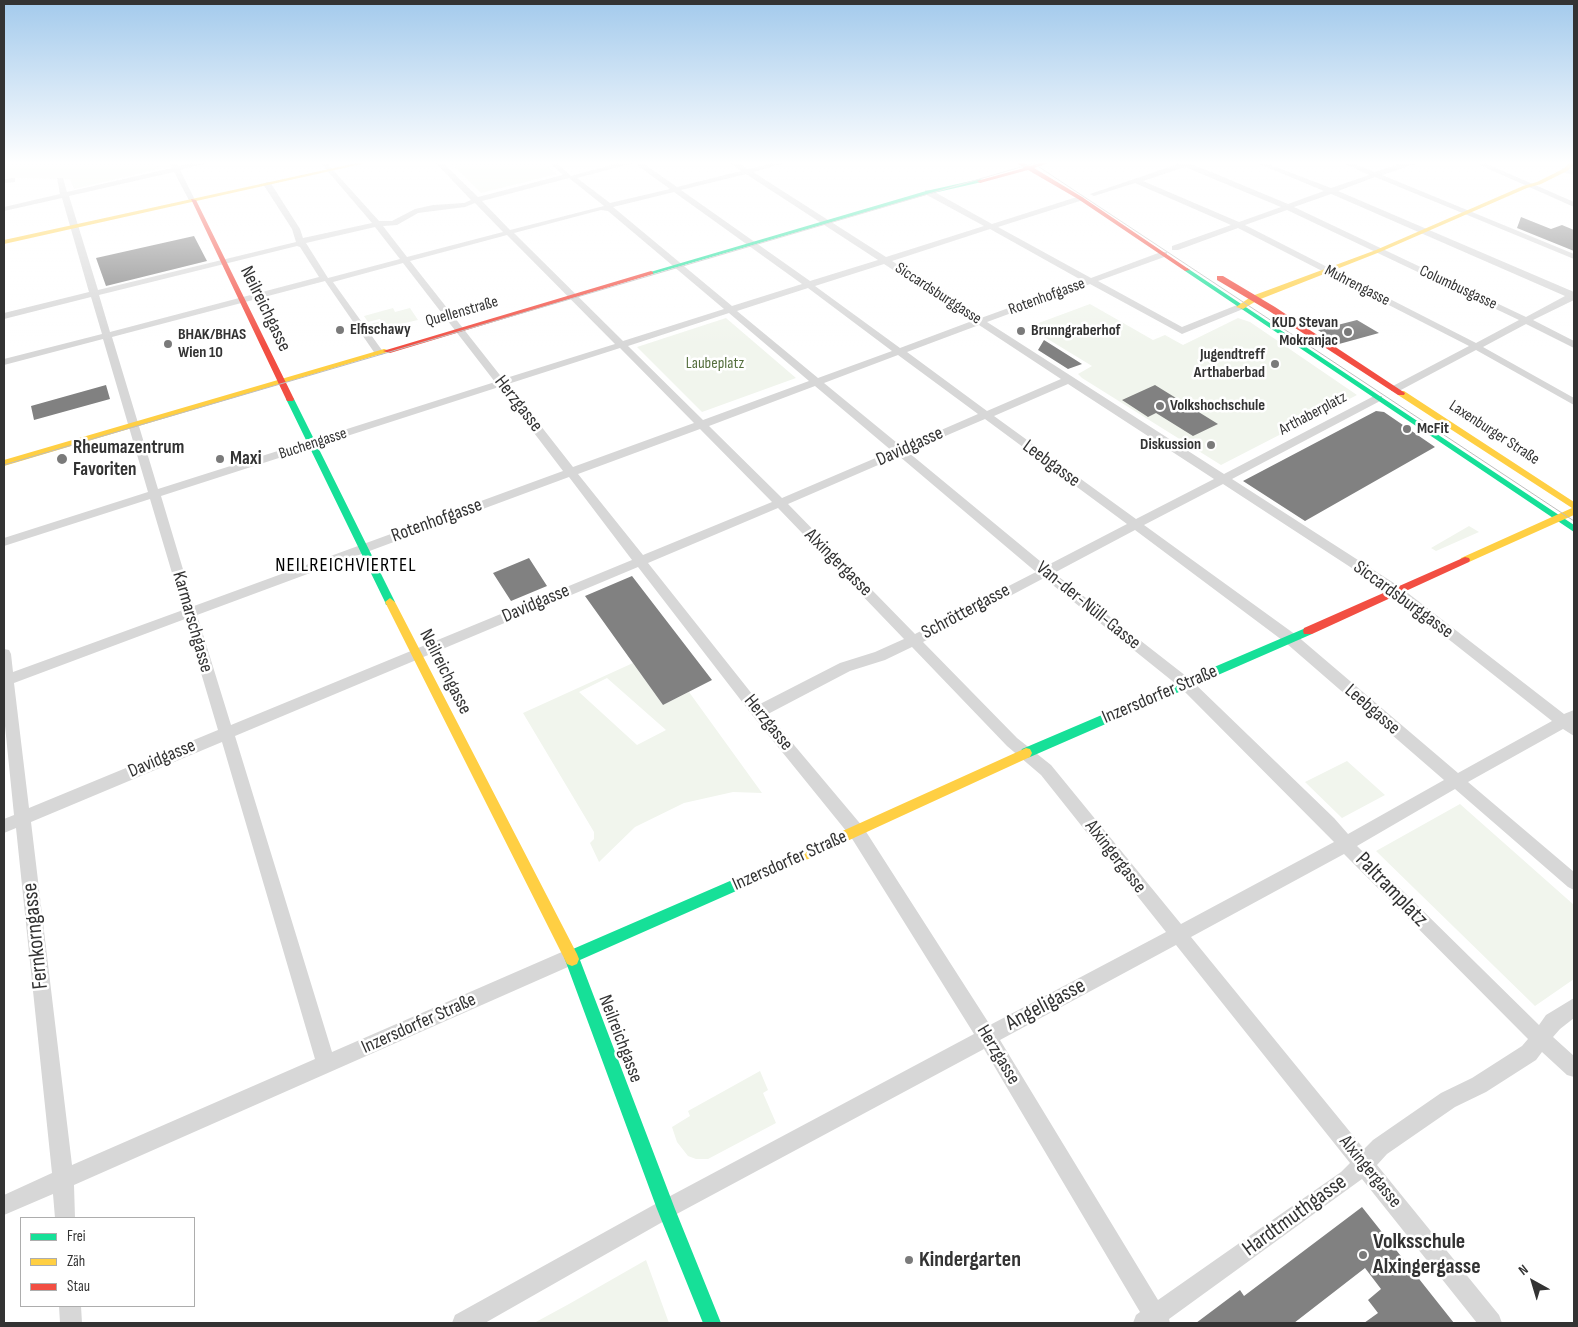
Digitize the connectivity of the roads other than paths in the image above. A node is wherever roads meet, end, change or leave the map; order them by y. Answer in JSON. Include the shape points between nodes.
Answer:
{"nodes":[{"id":1,"x":73,"y":223,"type":"edge"},
{"id":2,"x":92,"y":223,"type":"edge"},
{"id":3,"x":203,"y":223,"type":"edge"},
{"id":4,"x":290,"y":223,"type":"edge"},
{"id":5,"x":394,"y":223,"type":"edge"},
{"id":6,"x":500,"y":223,"type":"edge"},
{"id":7,"x":546,"y":223,"type":"edge"},
{"id":8,"x":627,"y":223,"type":"edge"},
{"id":9,"x":721,"y":223,"type":"edge"},
{"id":10,"x":825,"y":223,"type":"edge"},
{"id":11,"x":829,"y":223,"type":"edge"},
{"id":12,"x":984,"y":223,"type":"edge"},
{"id":13,"x":1004,"y":223,"type":"edge"},
{"id":14,"x":1117,"y":223,"type":"edge"},
{"id":15,"x":1137,"y":223,"type":"edge"},
{"id":16,"x":1232,"y":223,"type":"edge"},
{"id":17,"x":1247,"y":223,"type":"edge"},
{"id":18,"x":1321,"y":223,"type":"edge"},
{"id":19,"x":1403,"y":223,"type":"edge"},
{"id":20,"x":1445,"y":223,"type":"edge"},
{"id":21,"x":1493,"y":223,"type":"edge"},
{"id":22,"x":377,"y":224,"type":"junction"},
{"id":23,"x":1239,"y":226,"type":"junction"},
{"id":24,"x":74,"y":227,"type":"junction"},
{"id":25,"x":991,"y":227,"type":"junction"},
{"id":26,"x":510,"y":232,"type":"junction"},
{"id":27,"x":1424,"y":232,"type":"junction"},
{"id":28,"x":4,"y":242,"type":"edge"},
{"id":29,"x":301,"y":242,"type":"junction"},
{"id":30,"x":751,"y":245,"type":"junction"},
{"id":31,"x":1175,"y":248,"type":"junction"},
{"id":32,"x":1378,"y":251,"type":"junction"},
{"id":33,"x":1164,"y":254,"type":"junction"},
{"id":34,"x":1574,"y":257,"type":"edge"},
{"id":35,"x":404,"y":260,"type":"junction"},
{"id":36,"x":886,"y":261,"type":"junction"},
{"id":37,"x":223,"y":262,"type":"junction"},
{"id":38,"x":679,"y":266,"type":"junction"},
{"id":39,"x":1327,"y":271,"type":"junction"},
{"id":40,"x":327,"y":279,"type":"junction"},
{"id":41,"x":1090,"y":281,"type":"junction"},
{"id":42,"x":809,"y":285,"type":"junction"},
{"id":43,"x":94,"y":294,"type":"junction"},
{"id":44,"x":575,"y":296,"type":"junction"},
{"id":45,"x":1574,"y":296,"type":"edge"},
{"id":46,"x":1255,"y":298,"type":"junction"},
{"id":47,"x":242,"y":301,"type":"junction"},
{"id":48,"x":1240,"y":307,"type":"junction"},
{"id":49,"x":732,"y":311,"type":"junction"},
{"id":50,"x":4,"y":316,"type":"edge"},
{"id":51,"x":1526,"y":320,"type":"junction"},
{"id":52,"x":980,"y":322,"type":"junction"},
{"id":53,"x":458,"y":330,"type":"junction"},
{"id":54,"x":108,"y":335,"type":"junction"},
{"id":55,"x":1574,"y":345,"type":"edge"},
{"id":56,"x":622,"y":346,"type":"junction"},
{"id":57,"x":1477,"y":348,"type":"junction"},
{"id":58,"x":900,"y":352,"type":"junction"},
{"id":59,"x":379,"y":353,"type":"junction"},
{"id":60,"x":4,"y":362,"type":"edge"},
{"id":61,"x":1068,"y":380,"type":"junction"},
{"id":62,"x":817,"y":381,"type":"junction"},
{"id":63,"x":281,"y":382,"type":"junction"},
{"id":64,"x":502,"y":384,"type":"junction"},
{"id":65,"x":1395,"y":389,"type":"junction"},
{"id":66,"x":1378,"y":398,"type":"junction"},
{"id":67,"x":1574,"y":402,"type":"edge"},
{"id":68,"x":984,"y":415,"type":"junction"},
{"id":69,"x":702,"y":425,"type":"junction"},
{"id":70,"x":134,"y":426,"type":"junction"},
{"id":71,"x":312,"y":444,"type":"junction"},
{"id":72,"x":900,"y":452,"type":"junction"},
{"id":73,"x":4,"y":463,"type":"edge"},
{"id":74,"x":571,"y":472,"type":"junction"},
{"id":75,"x":1224,"y":479,"type":"junction"},
{"id":76,"x":156,"y":494,"type":"junction"},
{"id":77,"x":780,"y":503,"type":"junction"},
{"id":78,"x":1574,"y":506,"type":"edge"},
{"id":79,"x":1574,"y":511,"type":"edge"},
{"id":80,"x":1559,"y":519,"type":"junction"},
{"id":81,"x":1135,"y":525,"type":"junction"},
{"id":82,"x":1574,"y":529,"type":"edge"},
{"id":83,"x":4,"y":542,"type":"edge"},
{"id":84,"x":363,"y":548,"type":"junction"},
{"id":85,"x":640,"y":560,"type":"junction"},
{"id":86,"x":1043,"y":571,"type":"junction"},
{"id":87,"x":1394,"y":590,"type":"junction"},
{"id":88,"x":188,"y":612,"type":"junction"},
{"id":89,"x":915,"y":640,"type":"junction"},
{"id":90,"x":1291,"y":640,"type":"junction"},
{"id":91,"x":4,"y":654,"type":"edge"},
{"id":92,"x":416,"y":655,"type":"junction"},
{"id":93,"x":5,"y":680,"type":"edge"},
{"id":94,"x":1186,"y":684,"type":"junction"},
{"id":95,"x":758,"y":712,"type":"junction"},
{"id":96,"x":1571,"y":722,"type":"edge"},
{"id":97,"x":225,"y":733,"type":"junction"},
{"id":98,"x":1026,"y":753,"type":"junction"},
{"id":99,"x":1454,"y":781,"type":"junction"},
{"id":100,"x":24,"y":818,"type":"junction"},
{"id":101,"x":4,"y":826,"type":"edge"},
{"id":102,"x":857,"y":832,"type":"junction"},
{"id":103,"x":1346,"y":844,"type":"junction"},
{"id":104,"x":1574,"y":882,"type":"edge"},
{"id":105,"x":1177,"y":935,"type":"junction"},
{"id":106,"x":571,"y":957,"type":"junction"},
{"id":107,"x":1574,"y":1006,"type":"edge"},
{"id":108,"x":987,"y":1037,"type":"junction"},
{"id":109,"x":1540,"y":1038,"type":"junction"},
{"id":110,"x":326,"y":1065,"type":"junction"},
{"id":111,"x":1574,"y":1068,"type":"edge"},
{"id":112,"x":1364,"y":1164,"type":"junction"},
{"id":113,"x":63,"y":1179,"type":"junction"},
{"id":114,"x":4,"y":1205,"type":"edge"},
{"id":115,"x":666,"y":1209,"type":"junction"},
{"id":116,"x":65,"y":1217,"type":"edge"},
{"id":117,"x":70,"y":1307,"type":"edge"},
{"id":118,"x":1152,"y":1321,"type":"edge"},
{"id":119,"x":71,"y":1323,"type":"edge"},
{"id":120,"x":463,"y":1323,"type":"edge"},
{"id":121,"x":712,"y":1323,"type":"edge"},
{"id":122,"x":1491,"y":1323,"type":"edge"}],
"edges":[{"from":1,"to":24,"type":"street","name":"Karmarschgasse"},
{"from":2,"to":24,"type":"street"},
{"from":3,"to":37,"type":"street","name":"Neilreichgasse"},
{"from":4,"to":29,"type":"street"},
{"from":5,"to":22,"type":"street"},
{"from":6,"to":26,"type":"street"},
{"from":7,"to":26,"type":"street"},
{"from":8,"to":38,"type":"street"},
{"from":9,"to":30,"type":"street","name":"Leebgasse"},
{"from":10,"to":30,"type":"street","name":"Quellenstraße"},
{"from":11,"to":36,"type":"street","name":"Siccardsburggasse"},
{"from":12,"to":25,"type":"street"},
{"from":13,"to":25,"type":"street"},
{"from":14,"to":33,"type":"street"},
{"from":15,"to":31,"type":"street"},
{"from":16,"to":23,"type":"street","name":"Muhrengasse"},
{"from":17,"to":23,"type":"street"},
{"from":18,"to":32,"type":"street","name":"Columbusgasse"},
{"from":19,"to":27,"type":"street"},
{"from":20,"to":27,"type":"street"},
{"from":21,"to":34,"type":"street"},
{"from":22,"to":29,"type":"street"},
{"from":22,"to":35,"type":"street","name":"Herzgasse"},
{"from":23,"to":31,"type":"street"},
{"from":23,"to":39,"type":"street","name":"Muhrengasse"},
{"from":24,"to":28,"type":"street"},
{"from":24,"to":43,"type":"street","name":"Karmarschgasse"},
{"from":25,"to":36,"type":"street"},
{"from":25,"to":41,"type":"street"},
{"from":26,"to":35,"type":"street"},
{"from":26,"to":44,"type":"street"},
{"from":27,"to":32,"type":"street"},
{"from":27,"to":45,"type":"street"},
{"from":29,"to":37,"type":"street"},
{"from":29,"to":40,"type":"street"},
{"from":30,"to":38,"type":"street","name":"Quellenstraße"},
{"from":30,"to":42,"type":"street","name":"Leebgasse"},
{"from":31,"to":46,"type":"street"},
{"from":32,"to":39,"type":"street"},
{"from":32,"to":51,"type":"street","name":"Columbusgasse"},
{"from":33,"to":41,"type":"street","name":"Rotenhofgasse"},
{"from":33,"to":48,"type":"street"},
{"from":35,"to":40,"type":"street"},
{"from":35,"to":53,"type":"street","name":"Herzgasse"},
{"from":36,"to":42,"type":"street"},
{"from":36,"to":52,"type":"street","name":"Siccardsburggasse"},
{"from":37,"to":43,"type":"street"},
{"from":37,"to":47,"type":"street","name":"Neilreichgasse"},
{"from":38,"to":44,"type":"street","name":"Quellenstraße"},
{"from":38,"to":49,"type":"street"},
{"from":39,"to":46,"type":"street"},
{"from":39,"to":57,"type":"street","name":"Muhrengasse"},
{"from":40,"to":47,"type":"street"},
{"from":40,"to":59,"type":"street"},
{"from":41,"to":48,"type":"street","via":[[1182,331]]},
{"from":41,"to":52,"type":"street","name":"Rotenhofgasse"},
{"from":42,"to":49,"type":"street"},
{"from":42,"to":58,"type":"street","name":"Leebgasse"},
{"from":43,"to":50,"type":"street"},
{"from":43,"to":54,"type":"street","name":"Karmarschgasse"},
{"from":44,"to":53,"type":"street","name":"Quellenstraße"},
{"from":44,"to":56,"type":"street"},
{"from":45,"to":51,"type":"street"},
{"from":46,"to":48,"type":"street"},
{"from":46,"to":65,"type":"street"},
{"from":47,"to":54,"type":"street"},
{"from":47,"to":63,"type":"street","name":"Neilreichgasse"},
{"from":48,"to":66,"type":"street","name":"Arthaberplatz"},
{"from":49,"to":56,"type":"street"},
{"from":49,"to":62,"type":"street"},
{"from":51,"to":55,"type":"street","name":"Columbusgasse"},
{"from":51,"to":57,"type":"street"},
{"from":52,"to":58,"type":"street","name":"Rotenhofgasse"},
{"from":52,"to":61,"type":"street","name":"Siccardsburggasse"},
{"from":53,"to":59,"type":"street","name":"Quellenstraße"},
{"from":53,"to":64,"type":"street","name":"Herzgasse"},
{"from":54,"to":60,"type":"street"},
{"from":54,"to":70,"type":"street","name":"Karmarschgasse"},
{"from":56,"to":64,"type":"street","name":"Buchengasse"},
{"from":56,"to":69,"type":"street"},
{"from":57,"to":65,"type":"street"},
{"from":57,"to":67,"type":"street","name":"Muhrengasse"},
{"from":58,"to":62,"type":"street","name":"Rotenhofgasse"},
{"from":58,"to":68,"type":"street","name":"Leebgasse"},
{"from":59,"to":63,"type":"street","name":"Quellenstraße"},
{"from":61,"to":68,"type":"street","name":"Davidgasse"},
{"from":61,"to":75,"type":"street"},
{"from":62,"to":69,"type":"street"},
{"from":62,"to":72,"type":"street","name":"Van-der-Nüll-Gasse"},
{"from":63,"to":70,"type":"street","name":"Quellenstraße"},
{"from":63,"to":71,"type":"street","name":"Neilreichgasse"},
{"from":64,"to":71,"type":"street","name":"Buchengasse"},
{"from":64,"to":74,"type":"street","name":"Herzgasse"},
{"from":65,"to":78,"type":"street","name":"Laxenburger Straße"},
{"from":66,"to":75,"type":"street","name":"Arthaberplatz"},
{"from":66,"to":80,"type":"street","name":"Laxenburger Straße"},
{"from":68,"to":72,"type":"street","name":"Davidgasse"},
{"from":68,"to":81,"type":"street","name":"Leebgasse"},
{"from":69,"to":74,"type":"street","name":"Rotenhofgasse"},
{"from":69,"to":77,"type":"street","name":"Alxingergasse"},
{"from":70,"to":73,"type":"street","name":"Quellenstraße"},
{"from":70,"to":76,"type":"street","name":"Karmarschgasse"},
{"from":71,"to":76,"type":"street","name":"Buchengasse"},
{"from":71,"to":84,"type":"street","name":"Neilreichgasse"},
{"from":72,"to":77,"type":"street","name":"Davidgasse"},
{"from":72,"to":86,"type":"street","name":"Van-der-Nüll-Gasse"},
{"from":74,"to":84,"type":"street","name":"Rotenhofgasse"},
{"from":74,"to":85,"type":"street","name":"Herzgasse"},
{"from":75,"to":81,"type":"street","name":"Schröttergasse"},
{"from":75,"to":87,"type":"street","name":"Siccardsburggasse"},
{"from":76,"to":83,"type":"street","name":"Buchengasse"},
{"from":76,"to":88,"type":"street","name":"Karmarschgasse"},
{"from":77,"to":85,"type":"street","name":"Davidgasse"},
{"from":77,"to":89,"type":"street","name":"Alxingergasse"},
{"from":79,"to":80,"type":"street","name":"Inzersdorfer Straße"},
{"from":80,"to":82,"type":"street","name":"Laxenburger Straße"},
{"from":80,"to":87,"type":"street","name":"Inzersdorfer Straße"},
{"from":81,"to":86,"type":"street","name":"Schröttergasse"},
{"from":81,"to":90,"type":"street","name":"Leebgasse"},
{"from":84,"to":88,"type":"street","name":"Rotenhofgasse"},
{"from":84,"to":92,"type":"street","name":"Neilreichgasse"},
{"from":85,"to":92,"type":"street","name":"Davidgasse"},
{"from":85,"to":95,"type":"street","name":"Herzgasse"},
{"from":86,"to":89,"type":"street","name":"Schröttergasse"},
{"from":86,"to":94,"type":"street","name":"Van-der-Nüll-Gasse"},
{"from":87,"to":90,"type":"street","name":"Inzersdorfer Straße"},
{"from":87,"to":96,"type":"street","name":"Siccardsburggasse"},
{"from":88,"to":93,"type":"street","name":"Rotenhofgasse"},
{"from":88,"to":97,"type":"street","name":"Karmarschgasse"},
{"from":89,"to":95,"type":"street","name":"Schröttergasse","via":[[845,667]]},
{"from":89,"to":98,"type":"street","name":"Alxingergasse"},
{"from":90,"to":94,"type":"street","name":"Inzersdorfer Straße"},
{"from":90,"to":99,"type":"street","name":"Leebgasse"},
{"from":91,"to":93,"type":"street","name":"Fernkorngasse"},
{"from":92,"to":97,"type":"street","name":"Davidgasse"},
{"from":92,"to":106,"type":"street","name":"Neilreichgasse"},
{"from":93,"to":100,"type":"street","name":"Fernkorngasse"},
{"from":94,"to":98,"type":"street","name":"Inzersdorfer Straße"},
{"from":94,"to":103,"type":"street","name":"Van-der-Nüll-Gasse","via":[[1328,822]]},
{"from":95,"to":102,"type":"street","name":"Herzgasse"},
{"from":96,"to":99,"type":"street"},
{"from":97,"to":100,"type":"street","name":"Davidgasse"},
{"from":97,"to":110,"type":"street","name":"Karmarschgasse"},
{"from":98,"to":102,"type":"street","name":"Inzersdorfer Straße"},
{"from":98,"to":105,"type":"street","name":"Alxingergasse","via":[[1046,770]]},
{"from":99,"to":103,"type":"street","name":"Paltramplatz"},
{"from":99,"to":104,"type":"street"},
{"from":100,"to":101,"type":"street","name":"Davidgasse"},
{"from":100,"to":113,"type":"street","name":"Fernkorngasse"},
{"from":102,"to":106,"type":"street","name":"Inzersdorfer Straße"},
{"from":102,"to":108,"type":"street","name":"Herzgasse"},
{"from":103,"to":105,"type":"street","name":"Angeligasse"},
{"from":103,"to":109,"type":"street","name":"Paltramplatz"},
{"from":105,"to":108,"type":"street","name":"Angeligasse"},
{"from":105,"to":112,"type":"street","name":"Alxingergasse"},
{"from":106,"to":110,"type":"street","name":"Inzersdorfer Straße"},
{"from":106,"to":115,"type":"street","name":"Neilreichgasse"},
{"from":107,"to":109,"type":"street","via":[[1552,1022]]},
{"from":108,"to":115,"type":"street","name":"Angeligasse"},
{"from":108,"to":118,"type":"street","name":"Herzgasse"},
{"from":109,"to":111,"type":"street"},
{"from":109,"to":112,"type":"street","name":"Hardtmuthgasse","via":[[1528,1053],[1479,1086],[1448,1100],[1380,1147]]},
{"from":110,"to":113,"type":"street","name":"Inzersdorfer Straße"},
{"from":112,"to":118,"type":"street","name":"Hardtmuthgasse","via":[[1348,1179]]},
{"from":112,"to":122,"type":"street","name":"Alxingergasse"},
{"from":113,"to":114,"type":"street","name":"Inzersdorfer Straße"},
{"from":113,"to":116,"type":"street","name":"Fernkorngasse"},
{"from":115,"to":120,"type":"street","name":"Angeligasse"},
{"from":115,"to":121,"type":"street","name":"Neilreichgasse"},
{"from":117,"to":119,"type":"street"}]}
